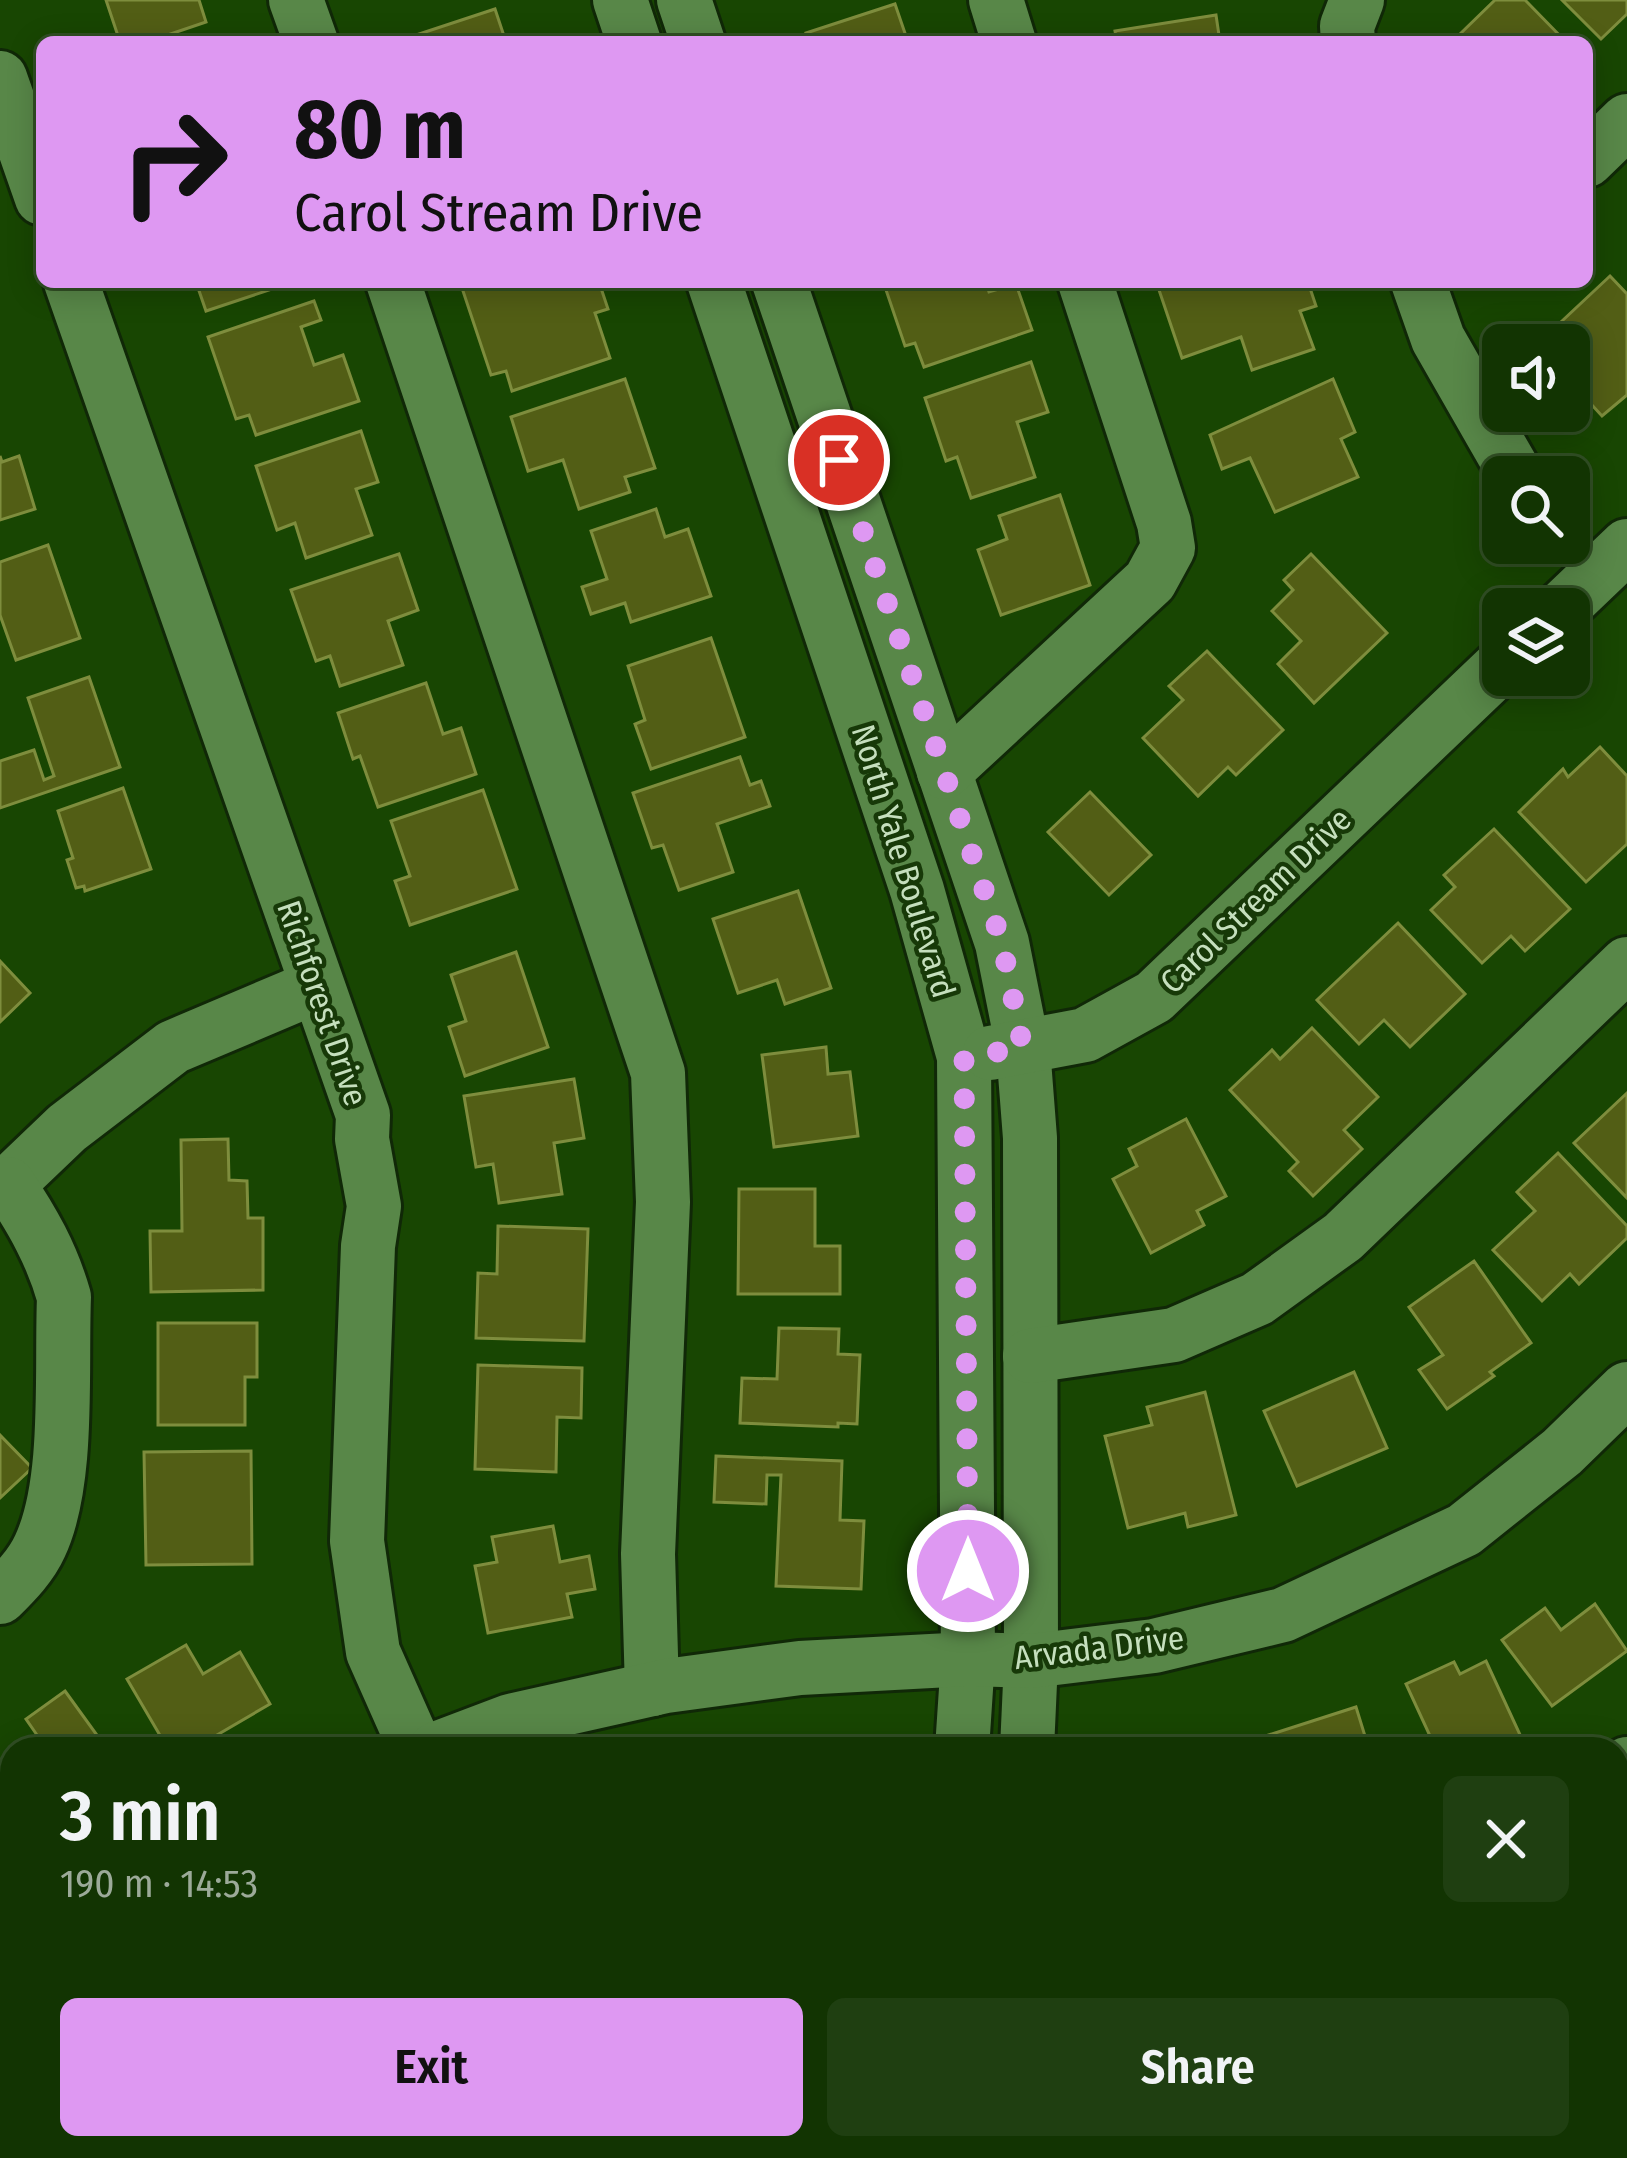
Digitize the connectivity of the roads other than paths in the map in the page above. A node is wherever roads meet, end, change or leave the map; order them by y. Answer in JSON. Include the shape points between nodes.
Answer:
{"nodes":[{"id":1,"x":296,"y":0,"type":"edge"},
{"id":2,"x":620,"y":0,"type":"edge"},
{"id":3,"x":684,"y":0,"type":"edge"},
{"id":4,"x":997,"y":0,"type":"edge"},
{"id":5,"x":1357,"y":0,"type":"edge"},
{"id":6,"x":309,"y":36,"type":"edge"},
{"id":7,"x":632,"y":36,"type":"edge"},
{"id":8,"x":696,"y":36,"type":"edge"},
{"id":9,"x":1007,"y":36,"type":"edge"},
{"id":10,"x":1348,"y":36,"type":"edge"},
{"id":11,"x":0,"y":78,"type":"edge"},
{"id":12,"x":1627,"y":121,"type":"edge"},
{"id":13,"x":1593,"y":154,"type":"edge"},
{"id":14,"x":36,"y":181,"type":"edge"},
{"id":15,"x":73,"y":288,"type":"edge"},
{"id":16,"x":395,"y":288,"type":"edge"},
{"id":17,"x":716,"y":288,"type":"edge"},
{"id":18,"x":781,"y":288,"type":"edge"},
{"id":19,"x":1087,"y":288,"type":"edge"},
{"id":20,"x":1420,"y":288,"type":"edge"},
{"id":21,"x":1505,"y":456,"type":"edge"},
{"id":22,"x":1482,"y":684,"type":"edge"},
{"id":23,"x":944,"y":772,"type":"junction"},
{"id":24,"x":1627,"y":964,"type":"edge"},
{"id":25,"x":317,"y":986,"type":"junction"},
{"id":26,"x":1023,"y":1048,"type":"junction"},
{"id":27,"x":964,"y":1057,"type":"junction"},
{"id":28,"x":4,"y":1188,"type":"edge"},
{"id":29,"x":1030,"y":1356,"type":"junction"},
{"id":30,"x":1627,"y":1389,"type":"edge"},
{"id":31,"x":0,"y":1598,"type":"edge"},
{"id":32,"x":968,"y":1659,"type":"junction"},
{"id":33,"x":1030,"y":1661,"type":"junction"},
{"id":34,"x":652,"y":1689,"type":"junction"},
{"id":35,"x":411,"y":1737,"type":"edge"},
{"id":36,"x":468,"y":1737,"type":"edge"},
{"id":37,"x":963,"y":1737,"type":"edge"},
{"id":38,"x":1027,"y":1737,"type":"edge"}],
"edges":[{"from":1,"to":6,"type":"street"},
{"from":2,"to":7,"type":"street"},
{"from":3,"to":8,"type":"street"},
{"from":4,"to":9,"type":"street"},
{"from":5,"to":10,"type":"street"},
{"from":11,"to":14,"type":"street"},
{"from":12,"to":13,"type":"street"},
{"from":15,"to":25,"type":"street","name":"Richforest Drive"},
{"from":16,"to":34,"type":"street","via":[[658,1073],[663,1202],[648,1555]]},
{"from":17,"to":27,"type":"street","name":"North Yale Boulevard","via":[[917,890]]},
{"from":18,"to":23,"type":"street","name":"North Yale Boulevard"},
{"from":19,"to":23,"type":"street","via":[[1168,548],[1150,581]]},
{"from":20,"to":21,"type":"street","via":[[1438,339]]},
{"from":22,"to":26,"type":"street","name":"Carol Stream Drive","via":[[1154,997],[1085,1035]]},
{"from":23,"to":26,"type":"street","name":"North Yale Boulevard","via":[[1002,943]]},
{"from":24,"to":29,"type":"street","via":[[1343,1237],[1257,1299],[1174,1335]]},
{"from":25,"to":28,"type":"street","via":[[173,1047]]},
{"from":25,"to":35,"type":"street","name":"Richforest Drive","via":[[363,1115],[374,1205],[357,1541],[373,1652]]},
{"from":26,"to":27,"type":"street","name":"Carol Stream Drive"},
{"from":26,"to":29,"type":"street","name":"North Yale Boulevard"},
{"from":27,"to":32,"type":"street","name":"North Yale Boulevard"},
{"from":28,"to":31,"type":"street","via":[[38,1228],[64,1298],[57,1497],[40,1548]]},
{"from":29,"to":33,"type":"street","name":"North Yale Boulevard"},
{"from":30,"to":33,"type":"street","name":"Arvada Drive","via":[[1464,1530],[1282,1615],[1154,1646]]},
{"from":32,"to":33,"type":"street","name":"Arvada Drive"},
{"from":32,"to":34,"type":"street","name":"Arvada Drive","via":[[800,1668]]},
{"from":32,"to":37,"type":"street","name":"North Yale Boulevard"},
{"from":33,"to":38,"type":"street","name":"North Yale Boulevard"},
{"from":34,"to":36,"type":"street","name":"Arvada Drive"}]}
